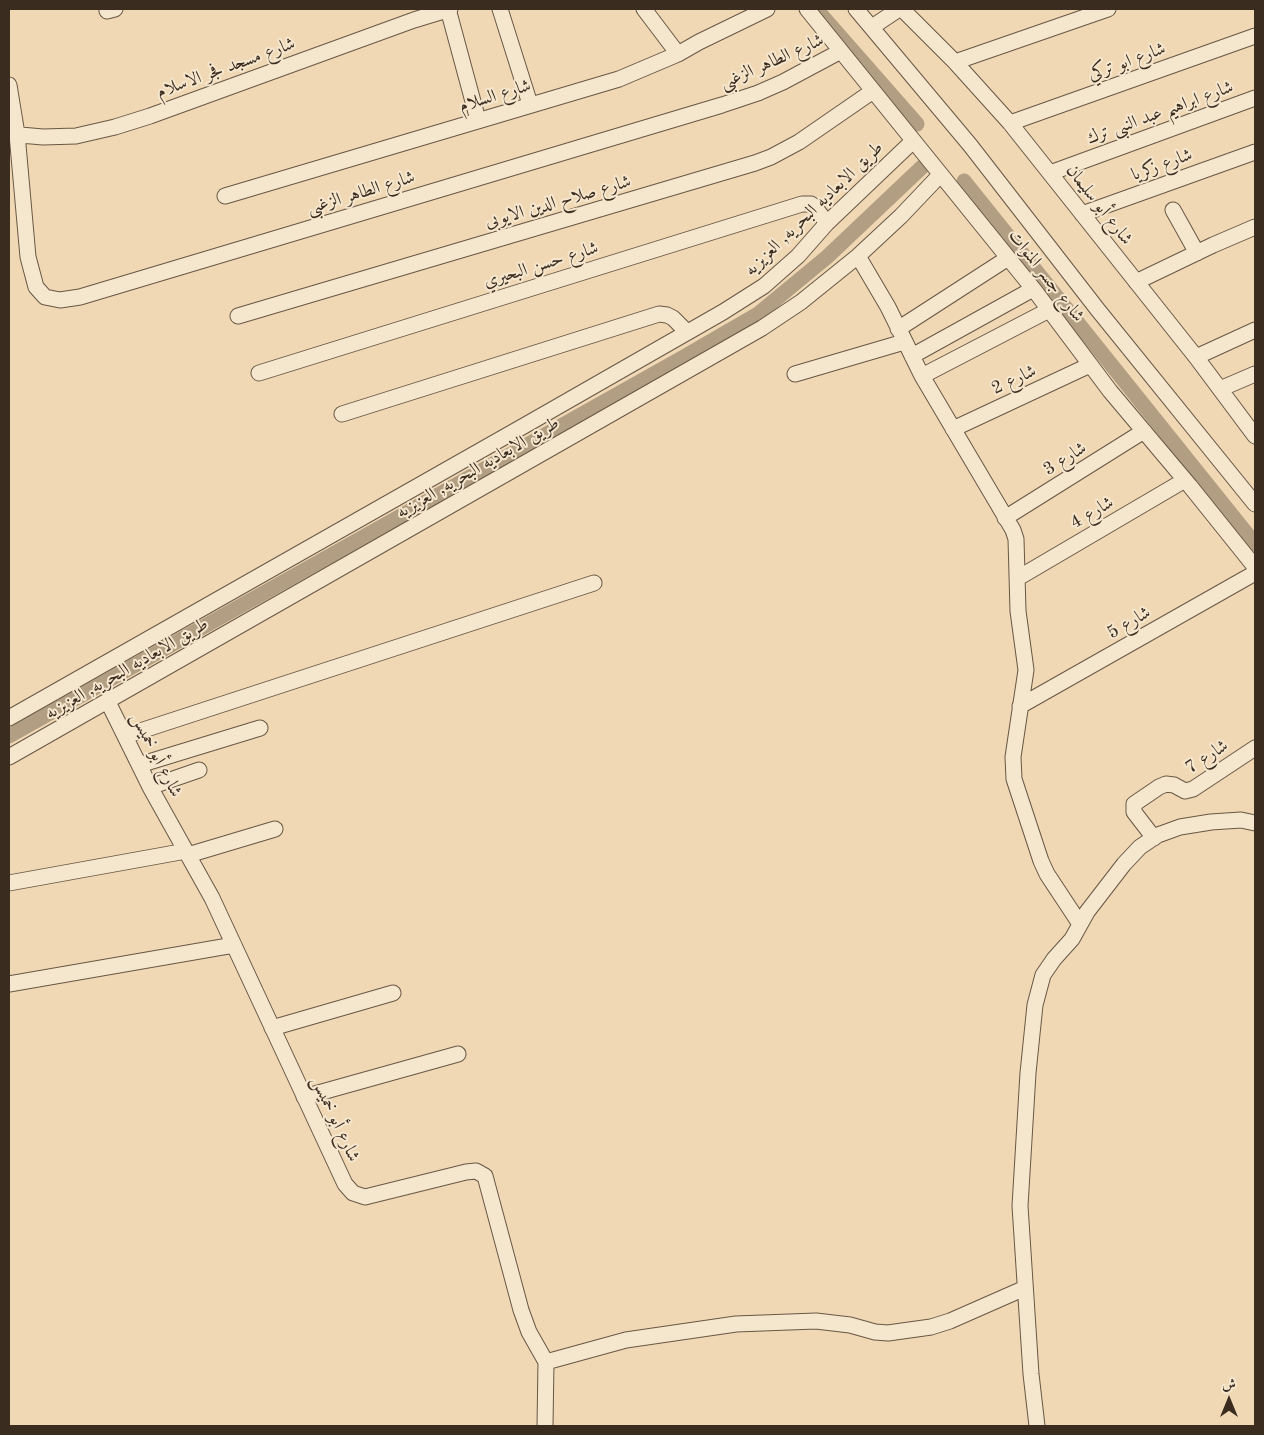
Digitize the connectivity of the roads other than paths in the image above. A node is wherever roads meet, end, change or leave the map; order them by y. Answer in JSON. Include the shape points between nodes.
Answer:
{"nodes":[{"id":1,"x":449,"y":9,"type":"edge"},
{"id":2,"x":500,"y":9,"type":"edge"},
{"id":3,"x":644,"y":9,"type":"edge"},
{"id":4,"x":767,"y":9,"type":"edge"},
{"id":5,"x":806,"y":9,"type":"edge"},
{"id":6,"x":856,"y":9,"type":"edge"},
{"id":7,"x":900,"y":9,"type":"edge"},
{"id":8,"x":1108,"y":9,"type":"edge"},
{"id":9,"x":872,"y":28,"type":"junction"},
{"id":10,"x":1255,"y":36,"type":"edge"},
{"id":11,"x":841,"y":51,"type":"junction"},
{"id":12,"x":678,"y":54,"type":"junction"},
{"id":13,"x":955,"y":62,"type":"junction"},
{"id":14,"x":9,"y":85,"type":"edge"},
{"id":15,"x":873,"y":91,"type":"junction"},
{"id":16,"x":1255,"y":98,"type":"edge"},
{"id":17,"x":530,"y":104,"type":"junction"},
{"id":18,"x":478,"y":120,"type":"junction"},
{"id":19,"x":1010,"y":123,"type":"junction"},
{"id":20,"x":13,"y":134,"type":"edge"},
{"id":21,"x":913,"y":141,"type":"junction"},
{"id":22,"x":1255,"y":152,"type":"edge"},
{"id":23,"x":1050,"y":173,"type":"junction"},
{"id":24,"x":940,"y":175,"type":"junction"},
{"id":25,"x":224,"y":196,"type":"dead end"},
{"id":26,"x":1173,"y":210,"type":"dead end"},
{"id":27,"x":1082,"y":214,"type":"junction"},
{"id":28,"x":827,"y":222,"type":"junction"},
{"id":29,"x":1255,"y":226,"type":"edge"},
{"id":30,"x":1196,"y":252,"type":"junction"},
{"id":31,"x":858,"y":256,"type":"junction"},
{"id":32,"x":1008,"y":258,"type":"junction"},
{"id":33,"x":1136,"y":282,"type":"junction"},
{"id":34,"x":1033,"y":289,"type":"junction"},
{"id":35,"x":1049,"y":310,"type":"junction"},
{"id":36,"x":238,"y":316,"type":"dead end"},
{"id":37,"x":1255,"y":330,"type":"edge"},
{"id":38,"x":687,"y":332,"type":"junction"},
{"id":39,"x":901,"y":335,"type":"junction"},
{"id":40,"x":912,"y":356,"type":"junction"},
{"id":41,"x":1196,"y":357,"type":"junction"},
{"id":42,"x":1090,"y":365,"type":"junction"},
{"id":43,"x":260,"y":373,"type":"dead end"},
{"id":44,"x":795,"y":374,"type":"dead end"},
{"id":45,"x":1255,"y":374,"type":"edge"},
{"id":46,"x":922,"y":376,"type":"junction"},
{"id":47,"x":1220,"y":389,"type":"junction"},
{"id":48,"x":342,"y":414,"type":"dead end"},
{"id":49,"x":953,"y":429,"type":"junction"},
{"id":50,"x":1144,"y":432,"type":"junction"},
{"id":51,"x":1255,"y":435,"type":"edge"},
{"id":52,"x":1186,"y":480,"type":"junction"},
{"id":53,"x":1255,"y":504,"type":"edge"},
{"id":54,"x":1005,"y":518,"type":"junction"},
{"id":55,"x":1255,"y":567,"type":"edge"},
{"id":56,"x":1255,"y":573,"type":"edge"},
{"id":57,"x":1018,"y":578,"type":"junction"},
{"id":58,"x":594,"y":583,"type":"dead end"},
{"id":59,"x":108,"y":702,"type":"junction"},
{"id":60,"x":1020,"y":706,"type":"junction"},
{"id":61,"x":9,"y":718,"type":"edge"},
{"id":62,"x":260,"y":728,"type":"dead end"},
{"id":63,"x":125,"y":736,"type":"junction"},
{"id":64,"x":1255,"y":748,"type":"edge"},
{"id":65,"x":9,"y":757,"type":"edge"},
{"id":66,"x":139,"y":765,"type":"junction"},
{"id":67,"x":199,"y":770,"type":"dead end"},
{"id":68,"x":150,"y":787,"type":"junction"},
{"id":69,"x":1255,"y":823,"type":"edge"},
{"id":70,"x":275,"y":829,"type":"dead end"},
{"id":71,"x":1154,"y":838,"type":"junction"},
{"id":72,"x":187,"y":853,"type":"junction"},
{"id":73,"x":9,"y":883,"type":"edge"},
{"id":74,"x":1080,"y":924,"type":"junction"},
{"id":75,"x":234,"y":945,"type":"junction"},
{"id":76,"x":9,"y":984,"type":"edge"},
{"id":77,"x":393,"y":994,"type":"dead end"},
{"id":78,"x":272,"y":1028,"type":"junction"},
{"id":79,"x":458,"y":1054,"type":"dead end"},
{"id":80,"x":304,"y":1097,"type":"junction"},
{"id":81,"x":1025,"y":1288,"type":"junction"},
{"id":82,"x":546,"y":1362,"type":"junction"},
{"id":83,"x":545,"y":1426,"type":"edge"},
{"id":84,"x":1036,"y":1426,"type":"edge"}],
"edges":[{"from":1,"to":18,"type":"street"},
{"from":1,"to":20,"type":"street","name":"شارع مسجد فجر الاسلام","via":[[115,127],[76,136]]},
{"from":2,"to":17,"type":"street"},
{"from":3,"to":12,"type":"street"},
{"from":4,"to":12,"type":"street","name":"شارع السلام"},
{"from":5,"to":11,"type":"street","name":"شارع جسر المنوات"},
{"from":6,"to":9,"type":"street","name":"شارع جسر المنوات"},
{"from":7,"to":9,"type":"street"},
{"from":7,"to":13,"type":"street","name":"شارع أبو سليمان"},
{"from":8,"to":13,"type":"street"},
{"from":9,"to":53,"type":"street","name":"شارع جسر المنوات","via":[[970,145]]},
{"from":10,"to":19,"type":"street","name":"شارع ابو تركي"},
{"from":11,"to":15,"type":"street","name":"شارع جسر المنوات"},
{"from":11,"to":20,"type":"street","name":"شارع الطاهر الزغبى","via":[[758,93],[722,105],[80,297],[60,300],[45,297],[36,288],[28,258]]},
{"from":12,"to":17,"type":"street","name":"شارع السلام","via":[[619,79]]},
{"from":13,"to":19,"type":"street","name":"شارع أبو سليمان"},
{"from":14,"to":20,"type":"street","name":"شارع الطاهر الزغبى"},
{"from":15,"to":21,"type":"street","name":"شارع جسر المنوات"},
{"from":15,"to":36,"type":"street","name":"شارع صلاح الدين الايوبى","via":[[799,142],[755,163]]},
{"from":16,"to":23,"type":"street","name":"شارع ابراهيم عبد النبى ترك"},
{"from":17,"to":18,"type":"street","name":"شارع السلام"},
{"from":18,"to":25,"type":"street","name":"شارع السلام"},
{"from":19,"to":23,"type":"street","name":"شارع أبو سليمان"},
{"from":21,"to":24,"type":"street","name":"شارع جسر المنوات"},
{"from":21,"to":28,"type":"street","name":"طريق الابعاديه البحريه, العزيزيه"},
{"from":22,"to":27,"type":"street","name":"شارع زكريا"},
{"from":23,"to":27,"type":"street","name":"شارع أبو سليمان"},
{"from":24,"to":31,"type":"street","name":"طريق الابعاديه البحريه, العزيزيه"},
{"from":24,"to":32,"type":"street","name":"شارع جسر المنوات"},
{"from":26,"to":30,"type":"street"},
{"from":27,"to":33,"type":"street","name":"شارع أبو سليمان"},
{"from":28,"to":38,"type":"street","name":"طريق الابعاديه البحريه, العزيزيه","via":[[798,256],[764,286]]},
{"from":28,"to":43,"type":"street","name":"شارع حسن البحيري","via":[[814,206],[802,204]]},
{"from":29,"to":30,"type":"street"},
{"from":30,"to":33,"type":"street"},
{"from":31,"to":39,"type":"street"},
{"from":31,"to":59,"type":"street","name":"طريق الابعاديه البحريه, العزيزيه","via":[[801,302],[762,328]]},
{"from":32,"to":34,"type":"street","name":"شارع جسر المنوات"},
{"from":32,"to":39,"type":"street"},
{"from":33,"to":41,"type":"street","name":"شارع أبو سليمان"},
{"from":34,"to":35,"type":"street","name":"شارع جسر المنوات"},
{"from":34,"to":40,"type":"street"},
{"from":35,"to":42,"type":"street","name":"شارع جسر المنوات"},
{"from":35,"to":46,"type":"street"},
{"from":37,"to":41,"type":"street"},
{"from":38,"to":48,"type":"street","via":[[673,318],[659,314]]},
{"from":38,"to":61,"type":"street","name":"طريق الابعاديه البحريه, العزيزيه"},
{"from":39,"to":40,"type":"street"},
{"from":39,"to":44,"type":"street"},
{"from":40,"to":46,"type":"street"},
{"from":41,"to":47,"type":"street","name":"شارع أبو سليمان"},
{"from":42,"to":49,"type":"street","name":"شارع 2"},
{"from":42,"to":50,"type":"street","name":"شارع جسر المنوات"},
{"from":45,"to":47,"type":"street"},
{"from":46,"to":49,"type":"street"},
{"from":47,"to":51,"type":"street","name":"شارع أبو سليمان"},
{"from":49,"to":54,"type":"street"},
{"from":50,"to":52,"type":"street","name":"شارع جسر المنوات"},
{"from":50,"to":54,"type":"street","name":"شارع 3"},
{"from":52,"to":55,"type":"street","name":"شارع جسر المنوات"},
{"from":52,"to":57,"type":"street","name":"شارع 4"},
{"from":54,"to":57,"type":"street","via":[[1016,539]]},
{"from":56,"to":60,"type":"street","name":"شارع 5"},
{"from":57,"to":60,"type":"street","via":[[1018,611],[1026,670]]},
{"from":58,"to":63,"type":"street"},
{"from":59,"to":63,"type":"street","name":"شارع أبو خميس"},
{"from":59,"to":65,"type":"street","name":"طريق الابعاديه البحريه, العزيزيه"},
{"from":60,"to":74,"type":"street","via":[[1013,757],[1017,790],[1047,874]]},
{"from":62,"to":66,"type":"street"},
{"from":63,"to":66,"type":"street","name":"شارع أبو خميس"},
{"from":64,"to":71,"type":"street","name":"شارع 7","via":[[1193,789],[1186,791],[1170,784],[1162,785],[1134,804],[1134,812]]},
{"from":66,"to":68,"type":"street","name":"شارع أبو خميس"},
{"from":67,"to":68,"type":"street"},
{"from":68,"to":72,"type":"street","name":"شارع أبو خميس"},
{"from":69,"to":71,"type":"street","via":[[1241,820],[1203,823],[1180,827]]},
{"from":70,"to":72,"type":"street"},
{"from":71,"to":74,"type":"street","via":[[1124,864]]},
{"from":72,"to":73,"type":"street"},
{"from":72,"to":75,"type":"street","name":"شارع أبو خميس"},
{"from":74,"to":81,"type":"street","via":[[1043,975],[1035,1005],[1020,1206]]},
{"from":75,"to":76,"type":"street"},
{"from":75,"to":78,"type":"street","name":"شارع أبو خميس"},
{"from":77,"to":78,"type":"street"},
{"from":78,"to":80,"type":"street","name":"شارع أبو خميس"},
{"from":79,"to":80,"type":"street"},
{"from":80,"to":82,"type":"street","name":"شارع أبو خميس","via":[[345,1184],[353,1193],[365,1197],[466,1172],[476,1171],[485,1176],[521,1310]]},
{"from":81,"to":82,"type":"street","via":[[931,1327],[888,1333],[816,1321],[736,1324],[626,1340]]},
{"from":81,"to":84,"type":"street"},
{"from":82,"to":83,"type":"street"}]}
